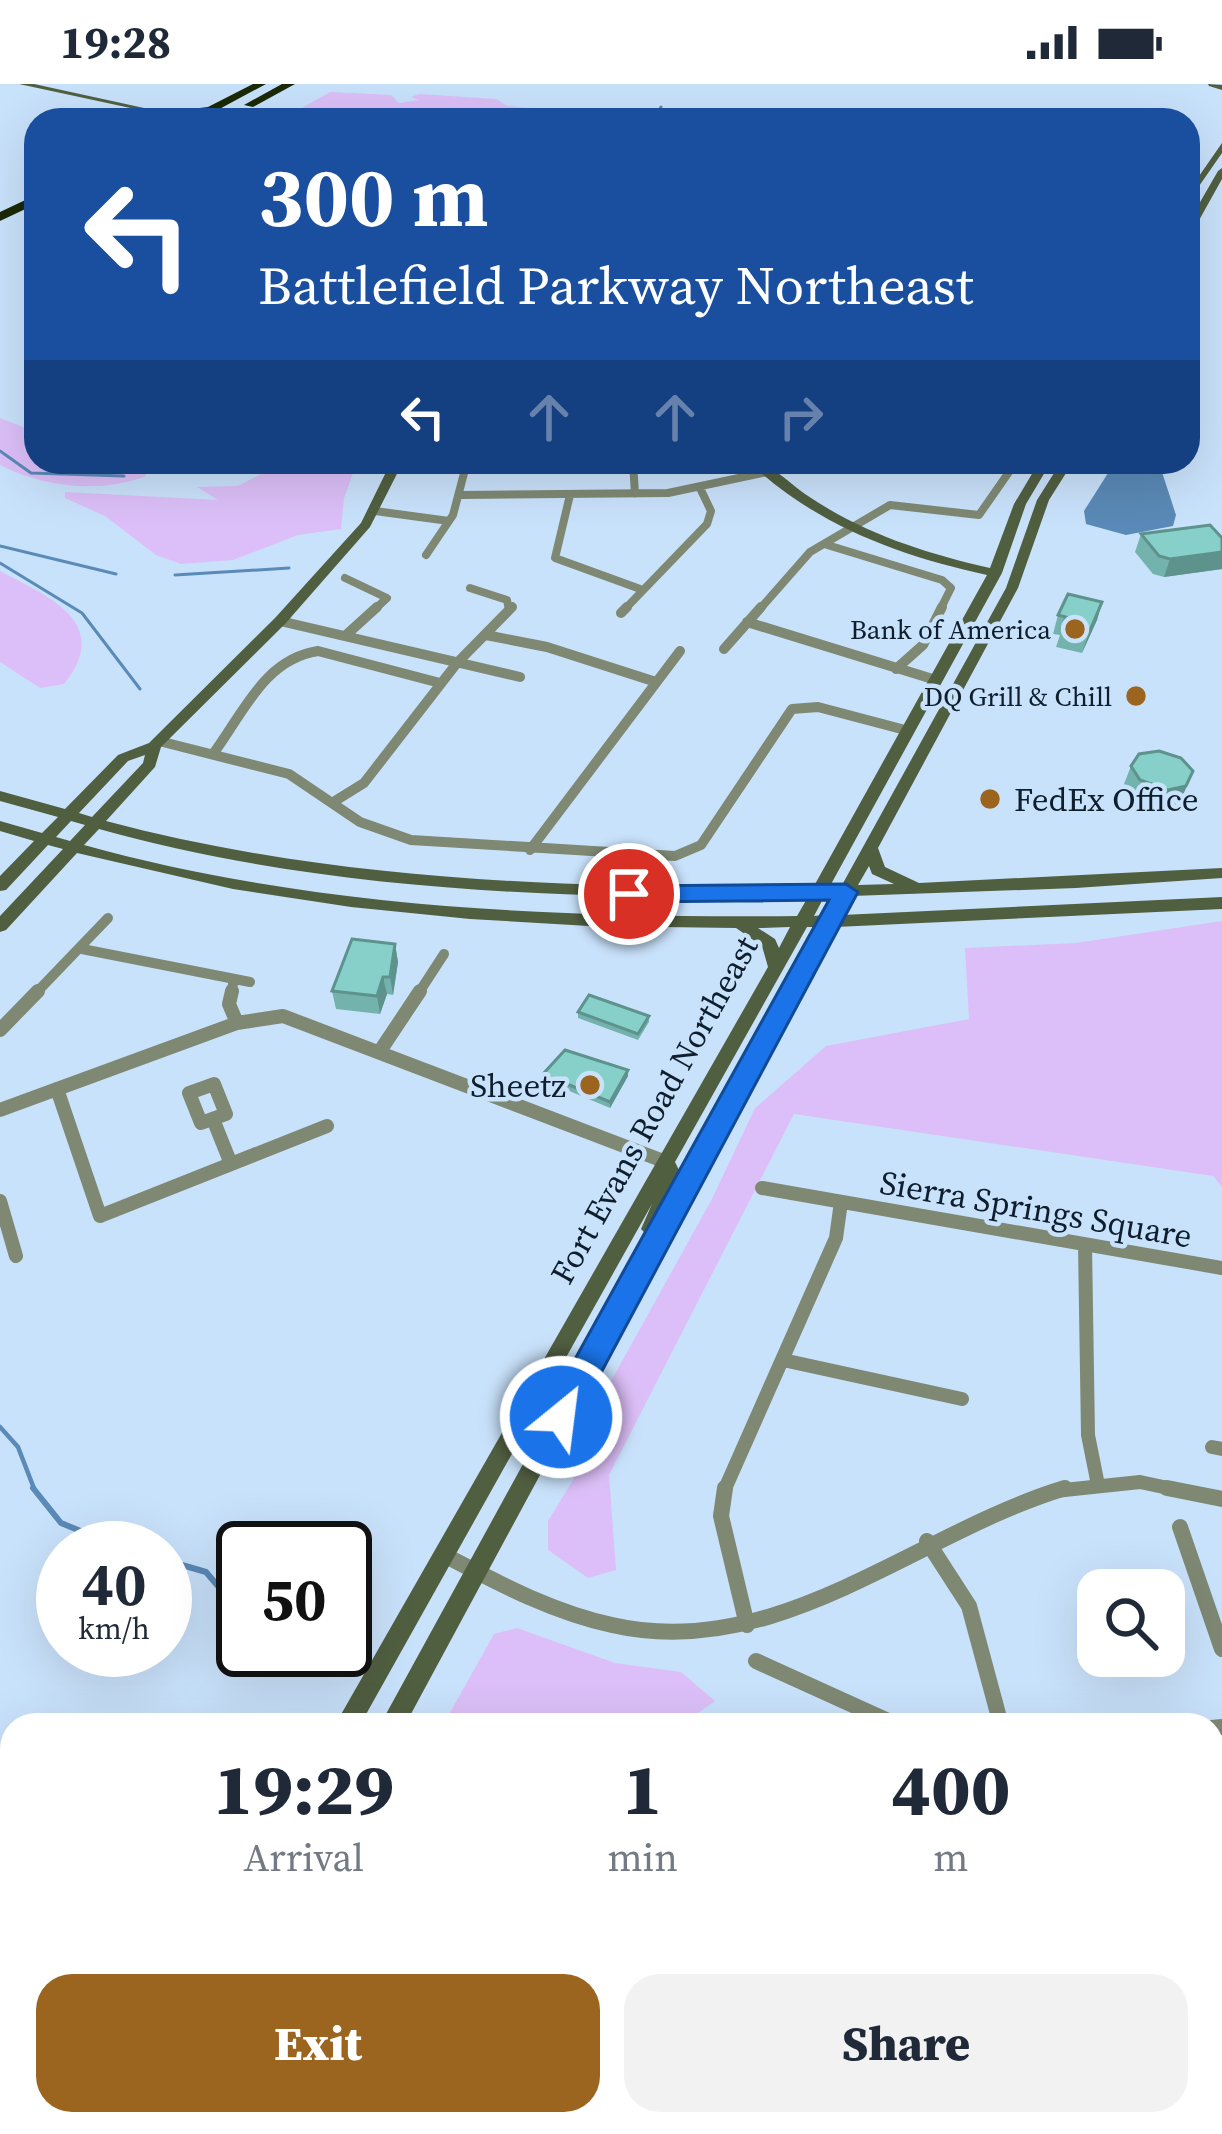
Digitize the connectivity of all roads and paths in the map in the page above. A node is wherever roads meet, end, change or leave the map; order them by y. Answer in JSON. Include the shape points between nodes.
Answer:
{"nodes":[{"id":1,"x":22,"y":84,"type":"edge"},
{"id":2,"x":261,"y":84,"type":"edge"},
{"id":3,"x":293,"y":84,"type":"edge"},
{"id":4,"x":1212,"y":84,"type":"edge"},
{"id":5,"x":1222,"y":88,"type":"edge"},
{"id":6,"x":235,"y":97,"type":"junction"},
{"id":7,"x":140,"y":108,"type":"edge"},
{"id":8,"x":205,"y":108,"type":"edge"},
{"id":9,"x":214,"y":108,"type":"edge"},
{"id":10,"x":244,"y":108,"type":"edge"},
{"id":11,"x":1219,"y":151,"type":"edge"},
{"id":12,"x":1222,"y":171,"type":"edge"},
{"id":13,"x":1200,"y":178,"type":"edge"},
{"id":14,"x":1200,"y":210,"type":"edge"},
{"id":15,"x":392,"y":474,"type":"edge"},
{"id":16,"x":465,"y":474,"type":"edge"},
{"id":17,"x":634,"y":474,"type":"edge"},
{"id":18,"x":773,"y":474,"type":"edge"},
{"id":19,"x":1007,"y":474,"type":"edge"},
{"id":20,"x":1037,"y":474,"type":"edge"},
{"id":21,"x":1059,"y":474,"type":"edge"},
{"id":22,"x":770,"y":475,"type":"junction"},
{"id":23,"x":700,"y":488,"type":"junction"},
{"id":24,"x":635,"y":494,"type":"junction"},
{"id":25,"x":461,"y":495,"type":"junction"},
{"id":26,"x":570,"y":495,"type":"junction"},
{"id":27,"x":375,"y":511,"type":"junction"},
{"id":28,"x":449,"y":521,"type":"junction"},
{"id":29,"x":848,"y":530,"type":"junction"},
{"id":30,"x":824,"y":544,"type":"junction"},
{"id":31,"x":426,"y":555,"type":"dead end"},
{"id":32,"x":996,"y":573,"type":"junction"},
{"id":33,"x":345,"y":578,"type":"dead end"},
{"id":34,"x":470,"y":588,"type":"dead end"},
{"id":35,"x":643,"y":590,"type":"junction"},
{"id":36,"x":621,"y":613,"type":"dead end"},
{"id":37,"x":280,"y":621,"type":"junction"},
{"id":38,"x":747,"y":622,"type":"junction"},
{"id":39,"x":486,"y":635,"type":"junction"},
{"id":40,"x":345,"y":636,"type":"junction"},
{"id":41,"x":724,"y":649,"type":"dead end"},
{"id":42,"x":680,"y":651,"type":"dead end"},
{"id":43,"x":457,"y":663,"type":"junction"},
{"id":44,"x":896,"y":669,"type":"junction"},
{"id":45,"x":520,"y":677,"type":"dead end"},
{"id":46,"x":937,"y":680,"type":"junction"},
{"id":47,"x":656,"y":682,"type":"junction"},
{"id":48,"x":440,"y":683,"type":"junction"},
{"id":49,"x":909,"y":731,"type":"junction"},
{"id":50,"x":156,"y":744,"type":"junction"},
{"id":51,"x":213,"y":754,"type":"junction"},
{"id":52,"x":0,"y":796,"type":"edge"},
{"id":53,"x":334,"y":800,"type":"junction"},
{"id":54,"x":66,"y":817,"type":"junction"},
{"id":55,"x":94,"y":823,"type":"junction"},
{"id":56,"x":0,"y":826,"type":"edge"},
{"id":57,"x":45,"y":839,"type":"junction"},
{"id":58,"x":72,"y":847,"type":"junction"},
{"id":59,"x":871,"y":849,"type":"junction"},
{"id":60,"x":530,"y":850,"type":"junction"},
{"id":61,"x":1222,"y":873,"type":"edge"},
{"id":62,"x":0,"y":886,"type":"edge"},
{"id":63,"x":923,"y":889,"type":"junction"},
{"id":64,"x":818,"y":892,"type":"junction"},
{"id":65,"x":846,"y":892,"type":"junction"},
{"id":66,"x":1222,"y":903,"type":"edge"},
{"id":67,"x":108,"y":918,"type":"dead end"},
{"id":68,"x":830,"y":921,"type":"junction"},
{"id":69,"x":800,"y":922,"type":"junction"},
{"id":70,"x":737,"y":924,"type":"junction"},
{"id":71,"x":0,"y":926,"type":"edge"},
{"id":72,"x":82,"y":949,"type":"junction"},
{"id":73,"x":444,"y":954,"type":"dead end"},
{"id":74,"x":776,"y":967,"type":"junction"},
{"id":75,"x":234,"y":979,"type":"junction"},
{"id":76,"x":250,"y":982,"type":"dead end"},
{"id":77,"x":237,"y":1023,"type":"junction"},
{"id":78,"x":0,"y":1030,"type":"edge"},
{"id":79,"x":380,"y":1051,"type":"junction"},
{"id":80,"x":57,"y":1089,"type":"junction"},
{"id":81,"x":0,"y":1111,"type":"edge"},
{"id":82,"x":213,"y":1118,"type":"dead end"},
{"id":83,"x":327,"y":1126,"type":"dead end"},
{"id":84,"x":666,"y":1162,"type":"junction"},
{"id":85,"x":231,"y":1164,"type":"junction"},
{"id":86,"x":762,"y":1188,"type":"dead end"},
{"id":87,"x":0,"y":1201,"type":"edge"},
{"id":88,"x":841,"y":1202,"type":"junction"},
{"id":89,"x":1085,"y":1245,"type":"junction"},
{"id":90,"x":16,"y":1256,"type":"dead end"},
{"id":91,"x":1222,"y":1268,"type":"edge"},
{"id":92,"x":624,"y":1300,"type":"junction"},
{"id":93,"x":783,"y":1360,"type":"junction"},
{"id":94,"x":962,"y":1400,"type":"dead end"},
{"id":95,"x":1097,"y":1480,"type":"junction"},
{"id":96,"x":1222,"y":1499,"type":"edge"},
{"id":97,"x":1180,"y":1527,"type":"dead end"},
{"id":98,"x":927,"y":1541,"type":"junction"},
{"id":99,"x":444,"y":1555,"type":"junction"},
{"id":100,"x":476,"y":1571,"type":"junction"},
{"id":101,"x":747,"y":1625,"type":"junction"},
{"id":102,"x":1222,"y":1649,"type":"edge"},
{"id":103,"x":756,"y":1661,"type":"dead end"},
{"id":104,"x":354,"y":1713,"type":"edge"},
{"id":105,"x":399,"y":1713,"type":"edge"},
{"id":106,"x":871,"y":1713,"type":"edge"},
{"id":107,"x":998,"y":1713,"type":"edge"}],
"edges":[{"from":1,"to":7,"type":"main road"},
{"from":2,"to":6,"type":"highway"},
{"from":3,"to":10,"type":"highway"},
{"from":4,"to":5,"type":"main road"},
{"from":6,"to":8,"type":"highway"},
{"from":6,"to":9,"type":"highway"},
{"from":11,"to":13,"type":"main road"},
{"from":12,"to":14,"type":"main road"},
{"from":15,"to":27,"type":"main road"},
{"from":16,"to":25,"type":"street"},
{"from":17,"to":24,"type":"street"},
{"from":18,"to":22,"type":"street"},
{"from":19,"to":29,"type":"street","via":[[979,514],[898,504]]},
{"from":20,"to":32,"type":"main road","name":"Fort Evans Road Northeast"},
{"from":21,"to":59,"type":"main road","name":"Fort Evans Road Northeast","via":[[1012,588]]},
{"from":22,"to":23,"type":"street"},
{"from":22,"to":29,"type":"main road"},
{"from":23,"to":24,"type":"street"},
{"from":23,"to":35,"type":"street","via":[[711,511],[707,524]]},
{"from":24,"to":26,"type":"street"},
{"from":25,"to":26,"type":"street"},
{"from":25,"to":28,"type":"street"},
{"from":26,"to":35,"type":"street","via":[[555,558]]},
{"from":27,"to":28,"type":"street"},
{"from":27,"to":37,"type":"main road"},
{"from":28,"to":31,"type":"street"},
{"from":29,"to":30,"type":"street"},
{"from":29,"to":32,"type":"main road","via":[[926,559]]},
{"from":30,"to":38,"type":"street"},
{"from":30,"to":44,"type":"street","via":[[951,588],[923,645]]},
{"from":32,"to":46,"type":"main road","name":"Fort Evans Road Northeast"},
{"from":33,"to":40,"type":"street","via":[[387,598]]},
{"from":34,"to":39,"type":"street","via":[[512,603]]},
{"from":35,"to":36,"type":"street"},
{"from":37,"to":40,"type":"street"},
{"from":37,"to":50,"type":"main road"},
{"from":38,"to":41,"type":"street"},
{"from":38,"to":44,"type":"street"},
{"from":39,"to":43,"type":"street"},
{"from":39,"to":47,"type":"street"},
{"from":40,"to":43,"type":"street"},
{"from":42,"to":47,"type":"street"},
{"from":43,"to":45,"type":"street"},
{"from":43,"to":48,"type":"street"},
{"from":44,"to":46,"type":"street"},
{"from":46,"to":49,"type":"main road","name":"Fort Evans Road Northeast"},
{"from":47,"to":60,"type":"street"},
{"from":48,"to":51,"type":"street","via":[[302,652],[243,707]]},
{"from":48,"to":53,"type":"street","via":[[364,783]]},
{"from":49,"to":60,"type":"street","via":[[818,707],[792,709],[694,851]]},
{"from":49,"to":64,"type":"main road","name":"Fort Evans Road Northeast"},
{"from":50,"to":51,"type":"street"},
{"from":50,"to":54,"type":"main road","via":[[123,758]]},
{"from":50,"to":55,"type":"main road","via":[[150,764]]},
{"from":51,"to":53,"type":"street","via":[[289,774]]},
{"from":52,"to":54,"type":"main road"},
{"from":53,"to":60,"type":"street","via":[[390,836]]},
{"from":54,"to":55,"type":"main road"},
{"from":54,"to":57,"type":"main road"},
{"from":55,"to":58,"type":"main road"},
{"from":55,"to":64,"type":"main road","via":[[401,879],[629,894]]},
{"from":56,"to":57,"type":"main road"},
{"from":57,"to":58,"type":"main road"},
{"from":57,"to":62,"type":"main road"},
{"from":58,"to":70,"type":"main road","via":[[206,879],[436,912]]},
{"from":58,"to":71,"type":"main road"},
{"from":59,"to":63,"type":"main road","via":[[878,870]]},
{"from":59,"to":65,"type":"main road","name":"Fort Evans Road Northeast"},
{"from":61,"to":63,"type":"main road"},
{"from":63,"to":65,"type":"main road"},
{"from":64,"to":65,"type":"main road"},
{"from":64,"to":69,"type":"main road","name":"Fort Evans Road Northeast"},
{"from":65,"to":68,"type":"main road","name":"Fort Evans Road Northeast"},
{"from":66,"to":68,"type":"main road"},
{"from":67,"to":72,"type":"street"},
{"from":68,"to":69,"type":"main road"},
{"from":68,"to":92,"type":"main road","name":"Fort Evans Road Northeast"},
{"from":69,"to":70,"type":"main road"},
{"from":69,"to":74,"type":"main road","name":"Fort Evans Road Northeast"},
{"from":70,"to":74,"type":"main road","via":[[769,943]]},
{"from":72,"to":75,"type":"street"},
{"from":72,"to":78,"type":"street"},
{"from":73,"to":79,"type":"street"},
{"from":74,"to":84,"type":"main road","name":"Fort Evans Road Northeast"},
{"from":75,"to":76,"type":"street"},
{"from":75,"to":77,"type":"street","via":[[229,1004]]},
{"from":77,"to":79,"type":"street","via":[[283,1016]]},
{"from":77,"to":80,"type":"street"},
{"from":79,"to":84,"type":"street"},
{"from":80,"to":81,"type":"street"},
{"from":80,"to":85,"type":"street","via":[[100,1216]]},
{"from":82,"to":85,"type":"street"},
{"from":83,"to":85,"type":"street"},
{"from":84,"to":92,"type":"main road","via":[[673,1178]]},
{"from":84,"to":99,"type":"main road","name":"Fort Evans Road Northeast"},
{"from":86,"to":88,"type":"street","name":"Sierra Springs Square"},
{"from":87,"to":90,"type":"street"},
{"from":88,"to":89,"type":"street","name":"Sierra Springs Square"},
{"from":88,"to":93,"type":"street","name":"Sierra Springs Square","via":[[836,1238]]},
{"from":89,"to":91,"type":"street","name":"Sierra Springs Square"},
{"from":89,"to":95,"type":"street","via":[[1088,1436]]},
{"from":92,"to":100,"type":"main road","name":"Fort Evans Road Northeast"},
{"from":93,"to":94,"type":"street"},
{"from":93,"to":101,"type":"street","name":"Sierra Springs Square","via":[[723,1492],[721,1516]]},
{"from":95,"to":96,"type":"street"},
{"from":95,"to":98,"type":"street","via":[[998,1505]]},
{"from":97,"to":102,"type":"street"},
{"from":98,"to":101,"type":"street"},
{"from":98,"to":107,"type":"street","via":[[969,1606]]},
{"from":99,"to":100,"type":"street"},
{"from":99,"to":104,"type":"main road","name":"Fort Evans Road Northeast"},
{"from":100,"to":101,"type":"street","via":[[614,1627],[677,1633]]},
{"from":100,"to":105,"type":"main road","name":"Fort Evans Road Northeast"},
{"from":103,"to":106,"type":"street"}]}
